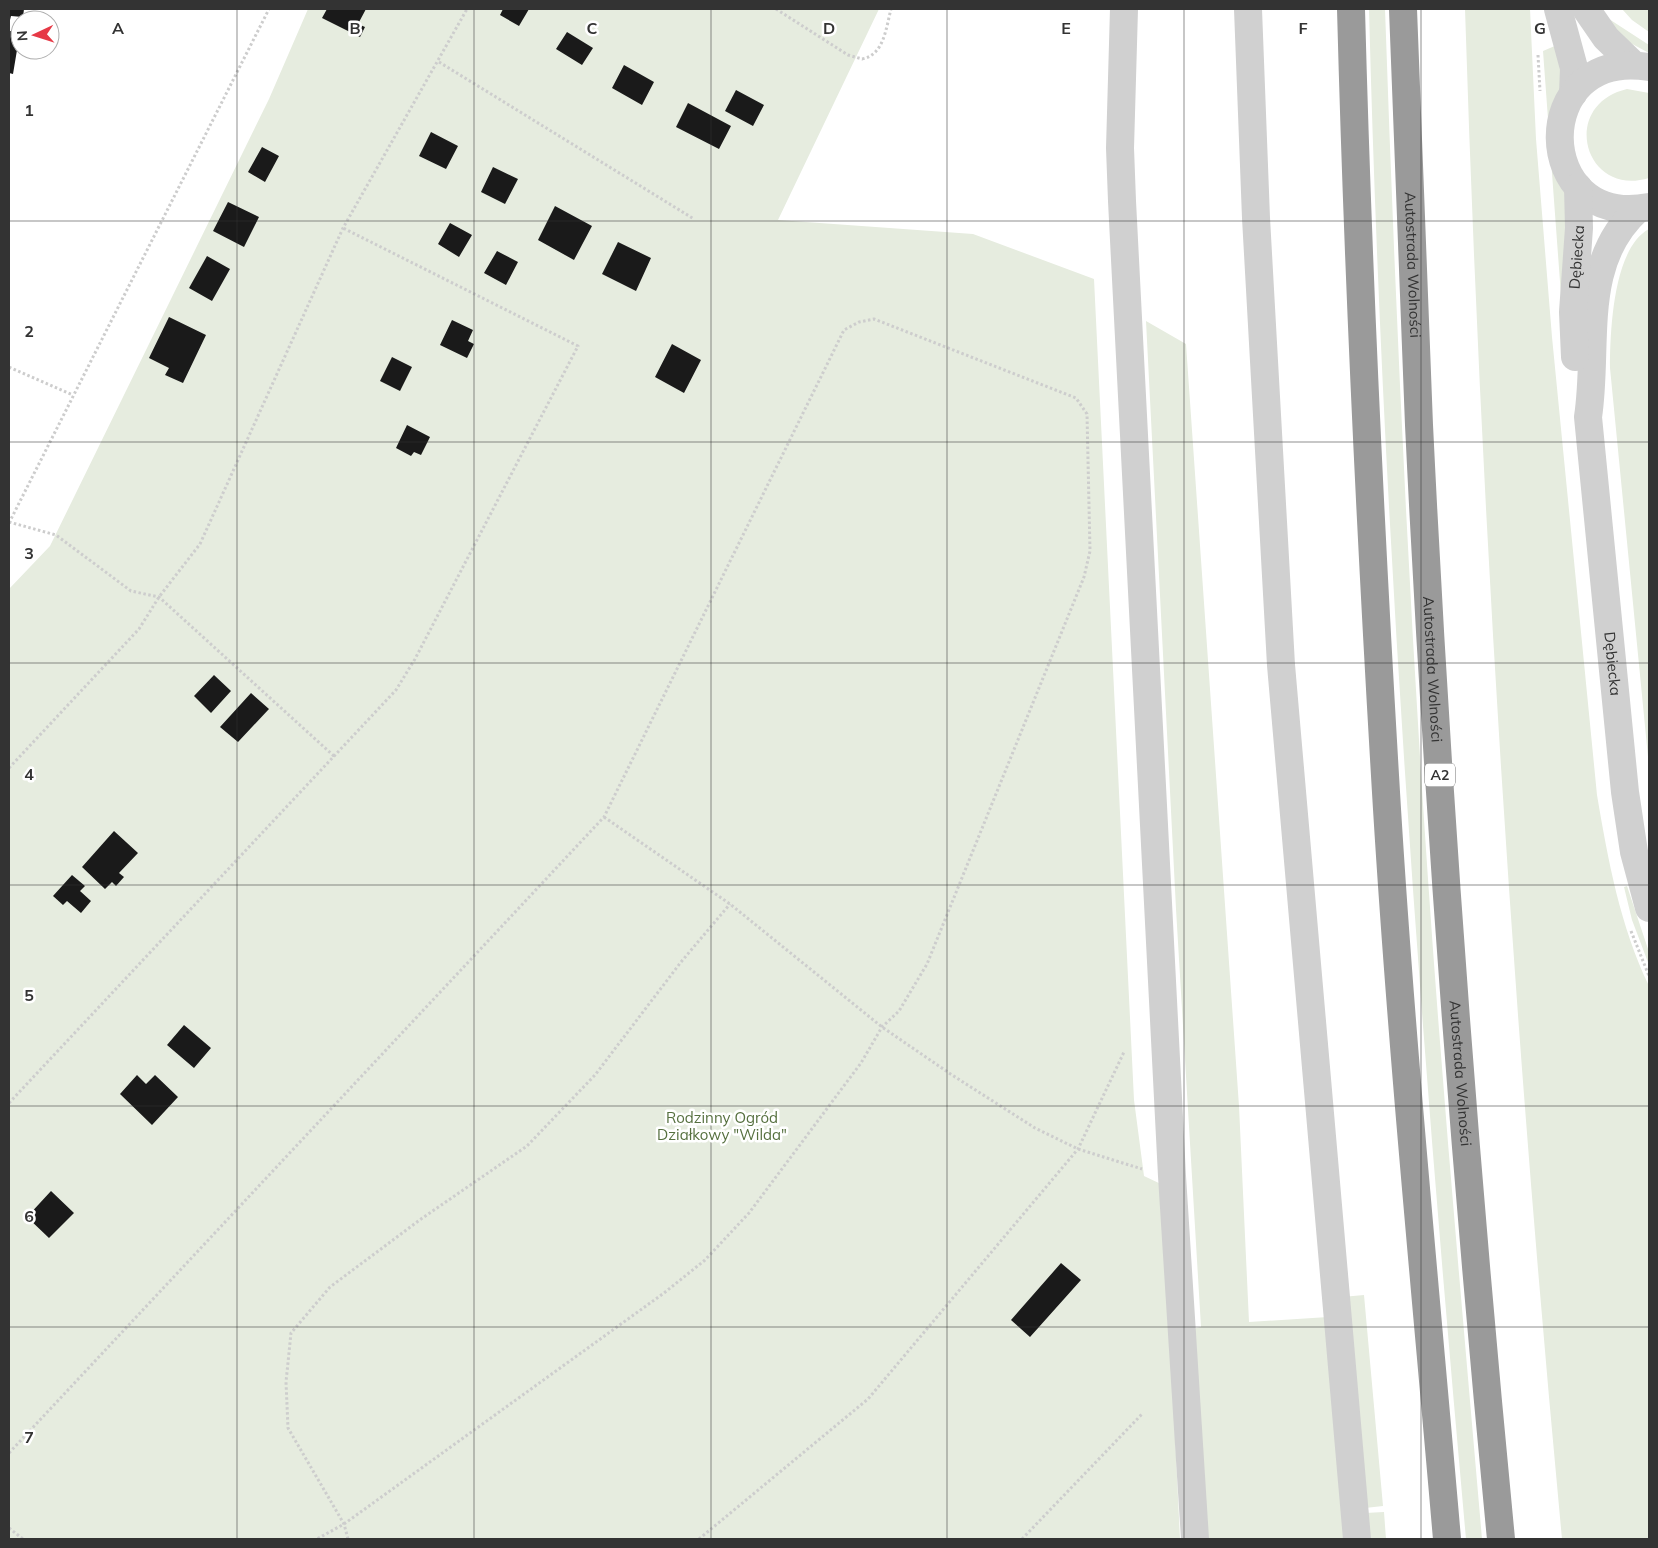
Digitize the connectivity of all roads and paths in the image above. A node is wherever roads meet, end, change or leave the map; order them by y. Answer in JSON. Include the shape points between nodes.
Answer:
{"nodes":[{"id":1,"x":269,"y":9,"type":"edge"},
{"id":2,"x":467,"y":9,"type":"edge"},
{"id":3,"x":776,"y":9,"type":"edge"},
{"id":4,"x":892,"y":9,"type":"edge"},
{"id":5,"x":1124,"y":9,"type":"edge"},
{"id":6,"x":1248,"y":9,"type":"edge"},
{"id":7,"x":1351,"y":9,"type":"edge"},
{"id":8,"x":1403,"y":9,"type":"edge"},
{"id":9,"x":1558,"y":9,"type":"edge"},
{"id":10,"x":1586,"y":9,"type":"edge"},
{"id":11,"x":439,"y":62,"type":"junction"},
{"id":12,"x":1642,"y":66,"type":"edge"},
{"id":13,"x":1573,"y":94,"type":"junction"},
{"id":14,"x":1578,"y":187,"type":"junction"},
{"id":15,"x":1644,"y":208,"type":"edge"},
{"id":16,"x":694,"y":219,"type":"dead end"},
{"id":17,"x":343,"y":228,"type":"junction"},
{"id":18,"x":9,"y":367,"type":"edge"},
{"id":19,"x":73,"y":395,"type":"junction"},
{"id":20,"x":1588,"y":416,"type":"junction"},
{"id":21,"x":9,"y":522,"type":"edge"},
{"id":22,"x":159,"y":597,"type":"junction"},
{"id":23,"x":335,"y":757,"type":"junction"},
{"id":24,"x":9,"y":768,"type":"edge"},
{"id":25,"x":604,"y":817,"type":"junction"},
{"id":26,"x":730,"y":904,"type":"junction"},
{"id":27,"x":1649,"y":908,"type":"edge"},
{"id":28,"x":882,"y":1027,"type":"junction"},
{"id":29,"x":1124,"y":1052,"type":"dead end"},
{"id":30,"x":9,"y":1103,"type":"edge"},
{"id":31,"x":1078,"y":1149,"type":"junction"},
{"id":32,"x":1172,"y":1176,"type":"junction"},
{"id":33,"x":1143,"y":1413,"type":"dead end"},
{"id":34,"x":9,"y":1453,"type":"edge"},
{"id":35,"x":344,"y":1524,"type":"junction"},
{"id":36,"x":9,"y":1528,"type":"edge"},
{"id":37,"x":23,"y":1539,"type":"edge"},
{"id":38,"x":317,"y":1539,"type":"edge"},
{"id":39,"x":348,"y":1539,"type":"edge"},
{"id":40,"x":699,"y":1539,"type":"edge"},
{"id":41,"x":1022,"y":1539,"type":"edge"},
{"id":42,"x":1195,"y":1539,"type":"edge"},
{"id":43,"x":1357,"y":1539,"type":"edge"},
{"id":44,"x":1447,"y":1539,"type":"edge"},
{"id":45,"x":1501,"y":1539,"type":"edge"}],
"edges":[{"from":1,"to":19,"type":"path"},
{"from":2,"to":11,"type":"path"},
{"from":3,"to":4,"type":"path","via":[[848,55],[862,59],[876,53]]},
{"from":5,"to":32,"type":"street","via":[[1120,148],[1122,201]]},
{"from":6,"to":43,"type":"street","via":[[1282,665]]},
{"from":7,"to":44,"type":"highway","via":[[1355,183],[1387,811]]},
{"from":8,"to":45,"type":"highway","name":"Autostrada Wolności","number":"A2","via":[[1419,427],[1446,870],[1480,1319]]},
{"from":9,"to":13,"type":"street","via":[[1574,68]]},
{"from":10,"to":12,"type":"street","via":[[1606,38]]},
{"from":11,"to":16,"type":"path"},
{"from":11,"to":17,"type":"path"},
{"from":12,"to":13,"type":"street","via":[[1617,66],[1600,72]]},
{"from":13,"to":14,"type":"street","via":[[1560,120],[1558,140],[1563,163]]},
{"from":14,"to":15,"type":"street","via":[[1606,205],[1621,209]]},
{"from":14,"to":20,"type":"street","name":"Dębiecka","via":[[1580,213],[1573,328],[1577,376]]},
{"from":15,"to":20,"type":"street","name":"Dębiecka","via":[[1615,237],[1596,292]]},
{"from":17,"to":22,"type":"path","via":[[200,544]]},
{"from":17,"to":23,"type":"path","via":[[578,346],[415,658],[396,690]]},
{"from":18,"to":19,"type":"path"},
{"from":19,"to":21,"type":"path"},
{"from":20,"to":27,"type":"street","name":"Dębiecka","via":[[1625,792],[1634,852]]},
{"from":21,"to":22,"type":"path","via":[[56,535],[130,591]]},
{"from":22,"to":23,"type":"path"},
{"from":22,"to":24,"type":"path","via":[[139,629]]},
{"from":23,"to":30,"type":"path"},
{"from":25,"to":26,"type":"path"},
{"from":25,"to":28,"type":"path","via":[[844,330],[874,319],[1076,398],[1087,414],[1090,551],[1084,577],[928,964],[899,1011]]},
{"from":25,"to":34,"type":"path"},
{"from":26,"to":28,"type":"path"},
{"from":26,"to":35,"type":"path","via":[[681,962],[595,1075],[527,1146],[330,1287],[291,1333],[286,1382],[288,1428]]},
{"from":28,"to":31,"type":"path","via":[[1035,1128]]},
{"from":28,"to":35,"type":"path","via":[[861,1063],[755,1205],[706,1260]]},
{"from":29,"to":31,"type":"path"},
{"from":31,"to":32,"type":"path","via":[[1121,1164]]},
{"from":31,"to":40,"type":"path","via":[[868,1399]]},
{"from":32,"to":42,"type":"street"},
{"from":33,"to":41,"type":"path"},
{"from":35,"to":38,"type":"path"},
{"from":35,"to":39,"type":"path"},
{"from":36,"to":37,"type":"path"}]}
